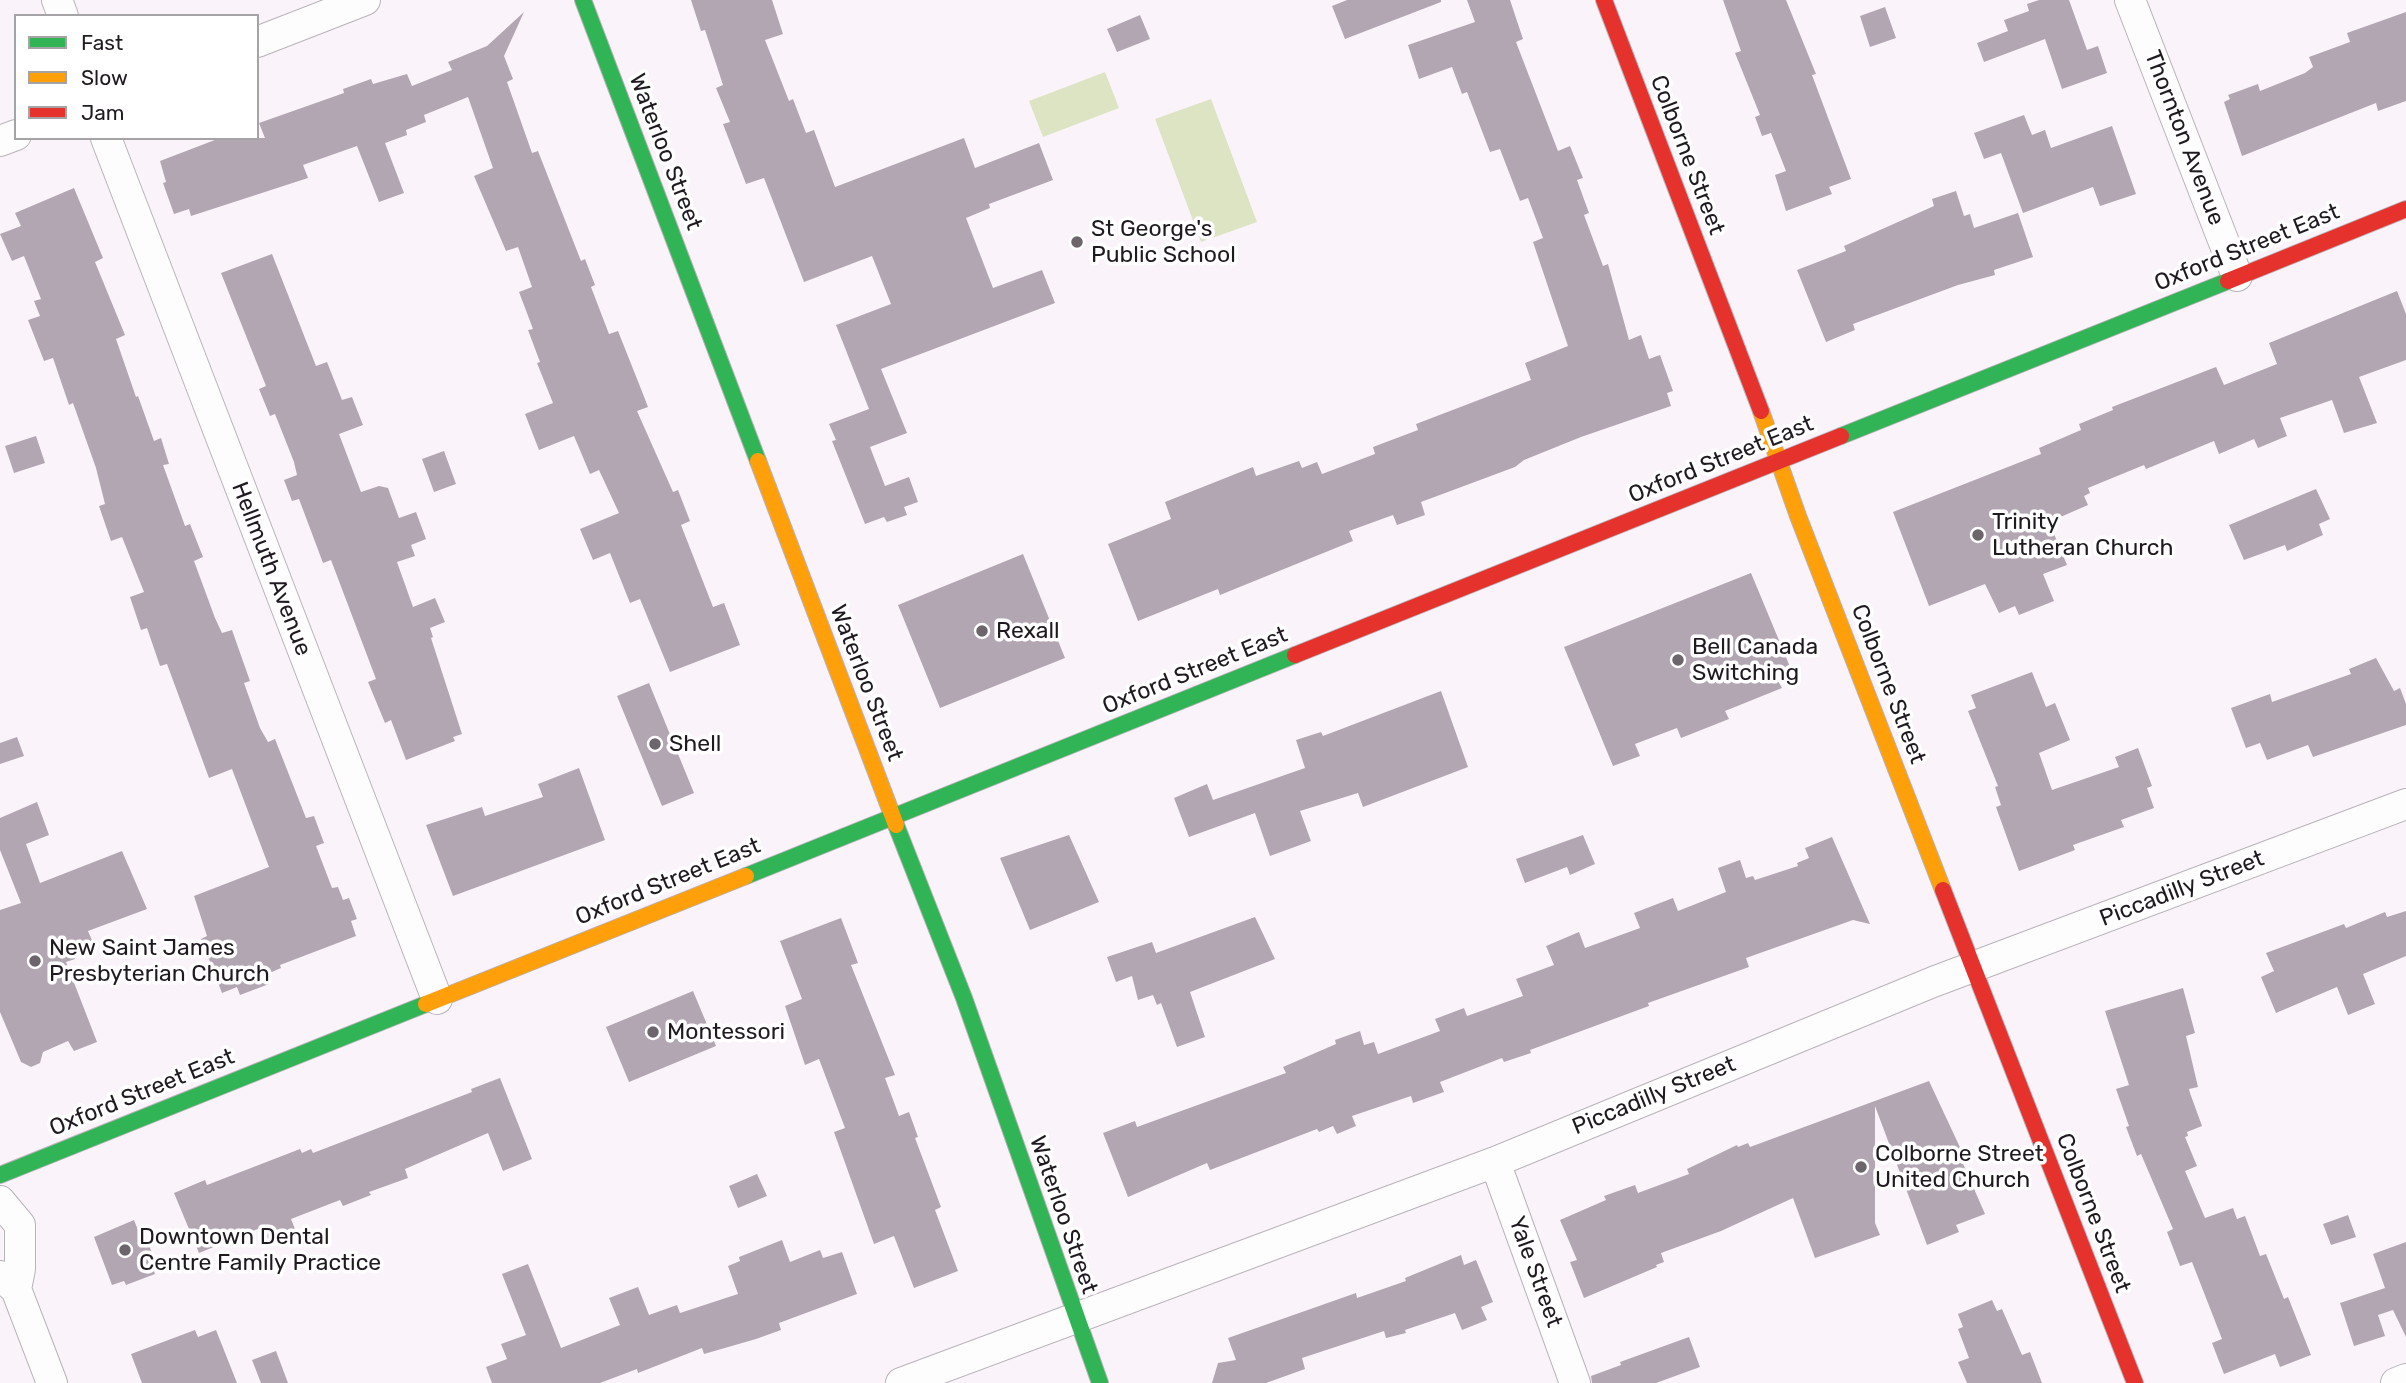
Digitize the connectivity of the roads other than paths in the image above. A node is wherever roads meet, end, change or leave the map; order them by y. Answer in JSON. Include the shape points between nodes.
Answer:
{"nodes":[{"id":1,"x":365,"y":0,"type":"edge"},
{"id":2,"x":583,"y":0,"type":"edge"},
{"id":3,"x":1604,"y":0,"type":"edge"},
{"id":4,"x":2130,"y":0,"type":"edge"},
{"id":5,"x":259,"y":41,"type":"edge"},
{"id":6,"x":107,"y":140,"type":"edge"},
{"id":7,"x":2406,"y":209,"type":"edge"},
{"id":8,"x":2237,"y":276,"type":"junction"},
{"id":9,"x":1780,"y":460,"type":"junction"},
{"id":10,"x":2406,"y":804,"type":"edge"},
{"id":11,"x":892,"y":816,"type":"junction"},
{"id":12,"x":1974,"y":967,"type":"junction"},
{"id":13,"x":437,"y":999,"type":"junction"},
{"id":14,"x":1495,"y":1162,"type":"junction"},
{"id":15,"x":0,"y":1175,"type":"edge"},
{"id":16,"x":0,"y":1201,"type":"edge"},
{"id":17,"x":8,"y":1282,"type":"edge"},
{"id":18,"x":1075,"y":1319,"type":"junction"},
{"id":19,"x":2406,"y":1379,"type":"edge"},
{"id":20,"x":52,"y":1383,"type":"edge"},
{"id":21,"x":901,"y":1383,"type":"edge"},
{"id":22,"x":1100,"y":1383,"type":"edge"},
{"id":23,"x":1575,"y":1383,"type":"edge"},
{"id":24,"x":2135,"y":1383,"type":"edge"},
{"id":25,"x":2396,"y":1383,"type":"edge"}],
"edges":[{"from":1,"to":5,"type":"street"},
{"from":2,"to":11,"type":"street","name":"Waterloo Street"},
{"from":3,"to":9,"type":"street","name":"Colborne Street"},
{"from":4,"to":8,"type":"street","name":"Thornton Avenue"},
{"from":6,"to":13,"type":"street","name":"Hellmuth Avenue"},
{"from":7,"to":8,"type":"street","name":"Oxford Street East"},
{"from":8,"to":9,"type":"street","name":"Oxford Street East"},
{"from":9,"to":11,"type":"street","name":"Oxford Street East"},
{"from":9,"to":12,"type":"street","name":"Colborne Street"},
{"from":10,"to":12,"type":"street","name":"Piccadilly Street"},
{"from":11,"to":13,"type":"street","name":"Oxford Street East"},
{"from":11,"to":18,"type":"street","name":"Waterloo Street","via":[[964,998]]},
{"from":12,"to":14,"type":"street","name":"Piccadilly Street"},
{"from":12,"to":24,"type":"street","name":"Colborne Street"},
{"from":13,"to":15,"type":"street","name":"Oxford Street East"},
{"from":14,"to":18,"type":"street","name":"Piccadilly Street"},
{"from":14,"to":23,"type":"street","name":"Yale Street"},
{"from":16,"to":17,"type":"street","via":[[20,1225]]},
{"from":17,"to":20,"type":"street"},
{"from":18,"to":21,"type":"street","name":"Piccadilly Street"},
{"from":18,"to":22,"type":"street","name":"Waterloo Street"},
{"from":19,"to":25,"type":"street"}]}
